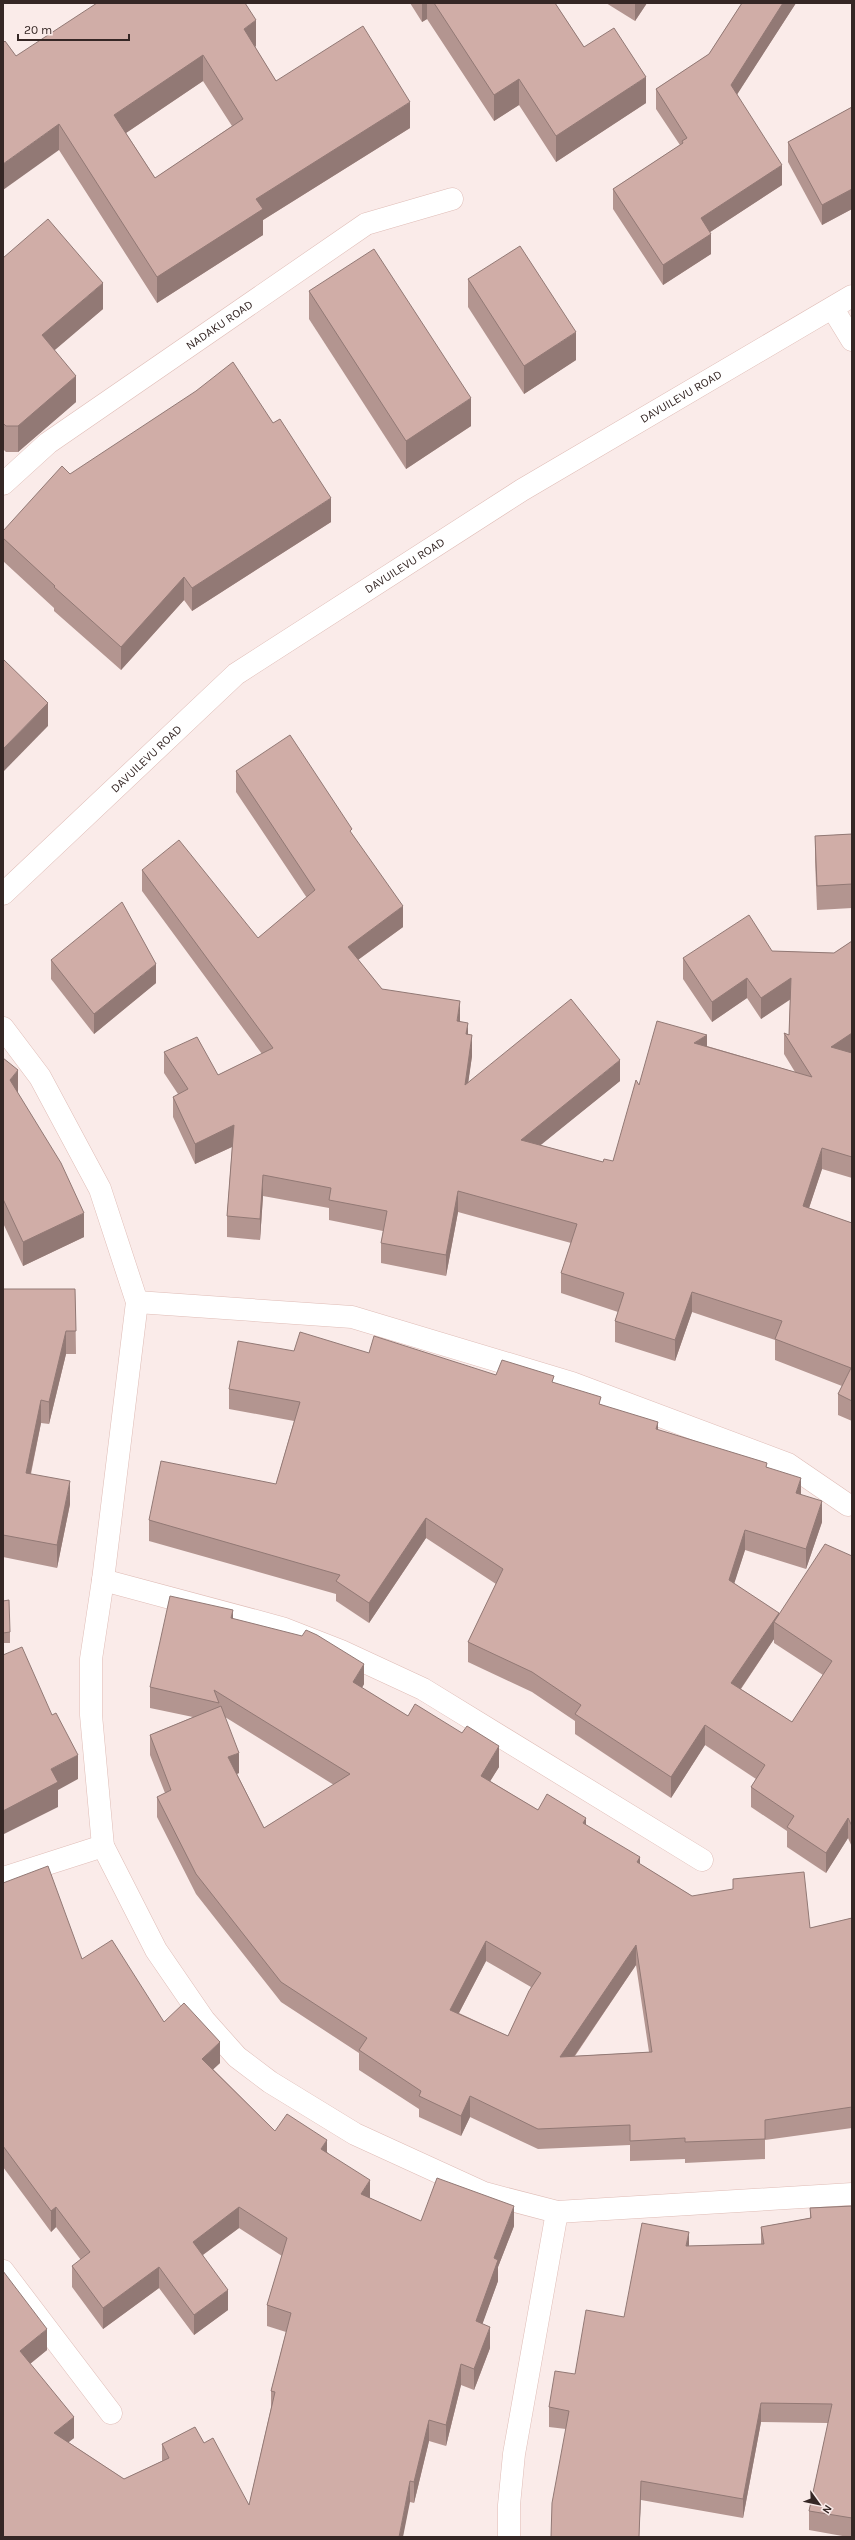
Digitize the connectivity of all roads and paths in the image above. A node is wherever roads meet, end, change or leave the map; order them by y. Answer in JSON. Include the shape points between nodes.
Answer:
{"nodes":[{"id":1,"x":452,"y":199,"type":"dead end"},
{"id":2,"x":852,"y":296,"type":"edge"},
{"id":3,"x":833,"y":308,"type":"junction"},
{"id":4,"x":852,"y":340,"type":"edge"},
{"id":5,"x":3,"y":484,"type":"edge"},
{"id":6,"x":3,"y":894,"type":"edge"},
{"id":7,"x":3,"y":1028,"type":"edge"},
{"id":8,"x":137,"y":1302,"type":"junction"},
{"id":9,"x":848,"y":1505,"type":"dead end"},
{"id":10,"x":103,"y":1580,"type":"junction"},
{"id":11,"x":103,"y":1846,"type":"junction"},
{"id":12,"x":702,"y":1860,"type":"dead end"},
{"id":13,"x":3,"y":1878,"type":"edge"},
{"id":14,"x":852,"y":2194,"type":"edge"},
{"id":15,"x":557,"y":2212,"type":"junction"},
{"id":16,"x":3,"y":2271,"type":"edge"},
{"id":17,"x":111,"y":2413,"type":"dead end"},
{"id":18,"x":509,"y":2537,"type":"edge"}],
"edges":[{"from":1,"to":5,"type":"street","name":"NADAKU ROAD","via":[[366,224],[48,443]]},
{"from":2,"to":3,"type":"street","name":"DAVUILEVU ROAD"},
{"from":3,"to":4,"type":"street"},
{"from":3,"to":6,"type":"street","name":"DAVUILEVU ROAD","via":[[522,490],[236,674]]},
{"from":7,"to":8,"type":"street","via":[[40,1077],[100,1189]]},
{"from":8,"to":9,"type":"street","via":[[352,1317],[572,1383],[788,1464]]},
{"from":8,"to":10,"type":"street"},
{"from":10,"to":11,"type":"street","via":[[91,1658],[91,1715]]},
{"from":10,"to":12,"type":"street","via":[[282,1628],[341,1651],[416,1686]]},
{"from":11,"to":13,"type":"street"},
{"from":11,"to":15,"type":"street","via":[[156,1950],[204,2020],[237,2057],[270,2082],[355,2134],[484,2193]]},
{"from":14,"to":15,"type":"street"},
{"from":15,"to":18,"type":"street","via":[[514,2454]]},
{"from":16,"to":17,"type":"street"}]}
